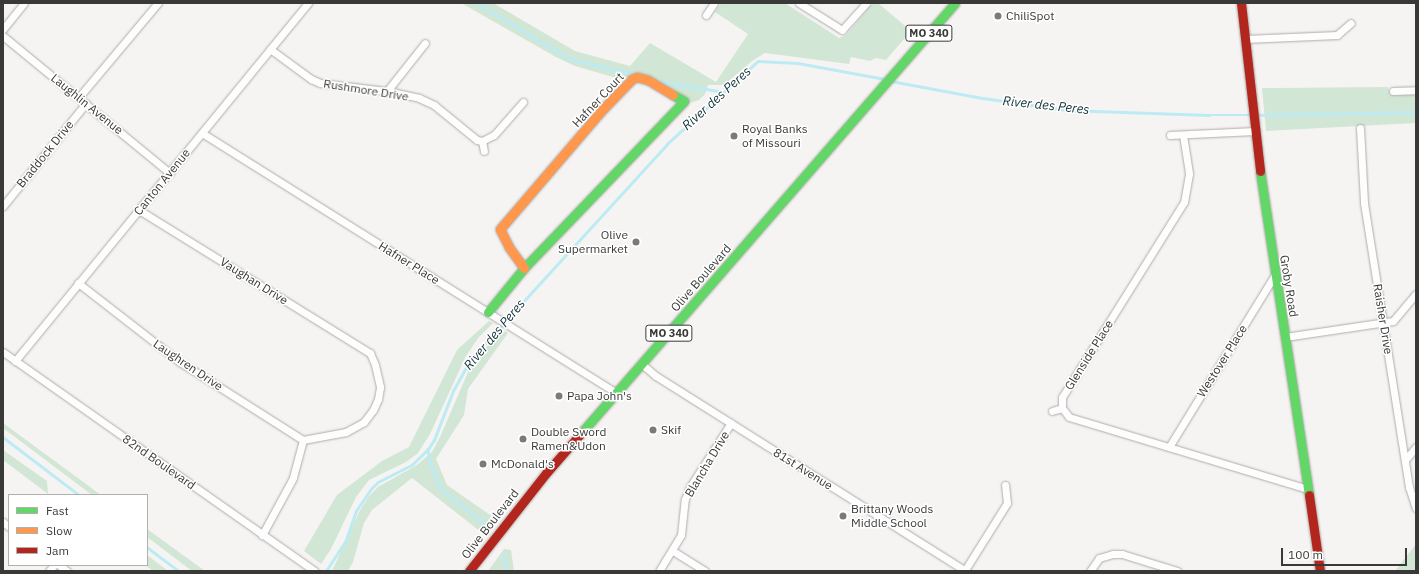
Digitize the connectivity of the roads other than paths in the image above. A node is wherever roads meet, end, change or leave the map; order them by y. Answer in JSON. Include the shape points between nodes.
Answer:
{"nodes":[{"id":1,"x":24,"y":3,"type":"edge"},
{"id":2,"x":158,"y":3,"type":"edge"},
{"id":3,"x":308,"y":3,"type":"edge"},
{"id":4,"x":714,"y":3,"type":"edge"},
{"id":5,"x":799,"y":3,"type":"edge"},
{"id":6,"x":866,"y":3,"type":"edge"},
{"id":7,"x":955,"y":3,"type":"edge"},
{"id":8,"x":1241,"y":3,"type":"edge"},
{"id":9,"x":706,"y":15,"type":"dead end"},
{"id":10,"x":1351,"y":23,"type":"dead end"},
{"id":11,"x":3,"y":29,"type":"edge"},
{"id":12,"x":3,"y":36,"type":"edge"},
{"id":13,"x":1245,"y":39,"type":"junction"},
{"id":14,"x":425,"y":43,"type":"dead end"},
{"id":15,"x":270,"y":49,"type":"junction"},
{"id":16,"x":1416,"y":90,"type":"edge"},
{"id":17,"x":387,"y":91,"type":"junction"},
{"id":18,"x":1393,"y":91,"type":"dead end"},
{"id":19,"x":79,"y":97,"type":"junction"},
{"id":20,"x":523,"y":102,"type":"dead end"},
{"id":21,"x":86,"y":103,"type":"junction"},
{"id":22,"x":1254,"y":128,"type":"junction"},
{"id":23,"x":1360,"y":128,"type":"dead end"},
{"id":24,"x":202,"y":133,"type":"junction"},
{"id":25,"x":1170,"y":135,"type":"dead end"},
{"id":26,"x":1183,"y":135,"type":"junction"},
{"id":27,"x":482,"y":141,"type":"junction"},
{"id":28,"x":484,"y":151,"type":"dead end"},
{"id":29,"x":170,"y":173,"type":"junction"},
{"id":30,"x":3,"y":206,"type":"edge"},
{"id":31,"x":139,"y":210,"type":"junction"},
{"id":32,"x":524,"y":268,"type":"junction"},
{"id":33,"x":1275,"y":275,"type":"junction"},
{"id":34,"x":78,"y":283,"type":"junction"},
{"id":35,"x":1416,"y":294,"type":"edge"},
{"id":36,"x":491,"y":314,"type":"junction"},
{"id":37,"x":1384,"y":323,"type":"junction"},
{"id":38,"x":1285,"y":337,"type":"junction"},
{"id":39,"x":3,"y":352,"type":"edge"},
{"id":40,"x":15,"y":361,"type":"junction"},
{"id":41,"x":642,"y":364,"type":"junction"},
{"id":42,"x":616,"y":393,"type":"junction"},
{"id":43,"x":1062,"y":408,"type":"junction"},
{"id":44,"x":1052,"y":411,"type":"dead end"},
{"id":45,"x":731,"y":423,"type":"junction"},
{"id":46,"x":304,"y":440,"type":"junction"},
{"id":47,"x":1169,"y":447,"type":"junction"},
{"id":48,"x":1416,"y":447,"type":"edge"},
{"id":49,"x":1405,"y":460,"type":"junction"},
{"id":50,"x":1005,"y":485,"type":"dead end"},
{"id":51,"x":1307,"y":489,"type":"junction"},
{"id":52,"x":1416,"y":508,"type":"edge"},
{"id":53,"x":262,"y":535,"type":"junction"},
{"id":54,"x":673,"y":551,"type":"junction"},
{"id":55,"x":315,"y":571,"type":"edge"},
{"id":56,"x":469,"y":571,"type":"edge"},
{"id":57,"x":659,"y":571,"type":"edge"},
{"id":58,"x":705,"y":571,"type":"edge"},
{"id":59,"x":966,"y":571,"type":"edge"},
{"id":60,"x":1090,"y":571,"type":"edge"},
{"id":61,"x":1177,"y":571,"type":"edge"},
{"id":62,"x":1320,"y":571,"type":"edge"}],
"edges":[{"from":1,"to":11,"type":"street"},
{"from":2,"to":19,"type":"street"},
{"from":3,"to":15,"type":"street","name":"Canton Avenue"},
{"from":4,"to":9,"type":"street"},
{"from":5,"to":6,"type":"street","via":[[842,30]]},
{"from":7,"to":41,"type":"street","name":"Olive Boulevard","number":"MO 340"},
{"from":8,"to":13,"type":"street","name":"Groby Road"},
{"from":10,"to":13,"type":"street","via":[[1337,35]]},
{"from":12,"to":19,"type":"street","name":"Laughlin Avenue"},
{"from":13,"to":22,"type":"street","name":"Groby Road"},
{"from":14,"to":17,"type":"street"},
{"from":15,"to":17,"type":"street","name":"Rushmore Drive","via":[[320,83]]},
{"from":15,"to":24,"type":"street","name":"Canton Avenue"},
{"from":16,"to":18,"type":"street"},
{"from":17,"to":27,"type":"street","name":"Rushmore Drive","via":[[419,98],[434,105],[471,136]]},
{"from":19,"to":21,"type":"street","name":"Laughlin Avenue"},
{"from":20,"to":27,"type":"street","via":[[494,135]]},
{"from":21,"to":29,"type":"street","name":"Laughlin Avenue"},
{"from":21,"to":30,"type":"street","name":"Braddock Drive"},
{"from":22,"to":26,"type":"street"},
{"from":22,"to":33,"type":"street","name":"Groby Road"},
{"from":23,"to":37,"type":"street","name":"Raisher Drive","via":[[1364,203]]},
{"from":24,"to":29,"type":"street","name":"Canton Avenue"},
{"from":24,"to":36,"type":"street","name":"Hafner Place"},
{"from":25,"to":26,"type":"street"},
{"from":26,"to":43,"type":"street","name":"Glenside Place","via":[[1189,174],[1184,202],[1062,397]]},
{"from":27,"to":28,"type":"street"},
{"from":29,"to":31,"type":"street","name":"Canton Avenue"},
{"from":31,"to":34,"type":"street","name":"Canton Avenue"},
{"from":31,"to":46,"type":"street","name":"Vaughan Drive","via":[[370,353],[380,387],[373,410],[364,422],[346,432]]},
{"from":32,"to":32,"type":"street","name":"Hafner Court","via":[[500,229],[598,114],[637,77],[648,80],[684,102]]},
{"from":32,"to":36,"type":"street","name":"Hafner Court"},
{"from":33,"to":38,"type":"street","name":"Groby Road"},
{"from":33,"to":47,"type":"street","name":"Westover Place"},
{"from":34,"to":40,"type":"street","name":"Canton Avenue"},
{"from":34,"to":46,"type":"street","name":"Laughren Drive","via":[[180,362]]},
{"from":35,"to":37,"type":"street","via":[[1393,321]]},
{"from":36,"to":42,"type":"street","name":"Hafner Place"},
{"from":37,"to":38,"type":"street"},
{"from":37,"to":49,"type":"street","name":"Raisher Drive"},
{"from":38,"to":51,"type":"street","name":"Groby Road"},
{"from":39,"to":40,"type":"street","name":"82nd Boulevard"},
{"from":40,"to":53,"type":"street","name":"82nd Boulevard"},
{"from":41,"to":42,"type":"street","name":"Olive Boulevard","number":"MO 340"},
{"from":41,"to":45,"type":"street","name":"81st Avenue","via":[[656,376]]},
{"from":42,"to":56,"type":"street","name":"Olive Boulevard","number":"MO 340","via":[[547,472]]},
{"from":43,"to":44,"type":"street"},
{"from":43,"to":47,"type":"street","via":[[1069,416]]},
{"from":45,"to":54,"type":"street","name":"Blancha Drive","via":[[685,499],[681,535]]},
{"from":45,"to":59,"type":"street","name":"81st Avenue"},
{"from":46,"to":53,"type":"street","via":[[293,478]]},
{"from":47,"to":51,"type":"street"},
{"from":48,"to":49,"type":"street"},
{"from":49,"to":52,"type":"street","name":"Raisher Drive","via":[[1409,488]]},
{"from":50,"to":59,"type":"street","via":[[1007,503]]},
{"from":51,"to":62,"type":"street","name":"Groby Road"},
{"from":53,"to":55,"type":"street","name":"82nd Boulevard"},
{"from":54,"to":57,"type":"street","name":"Blancha Drive"},
{"from":54,"to":58,"type":"street"},
{"from":60,"to":61,"type":"street","via":[[1099,558],[1114,554],[1122,554]]}]}
